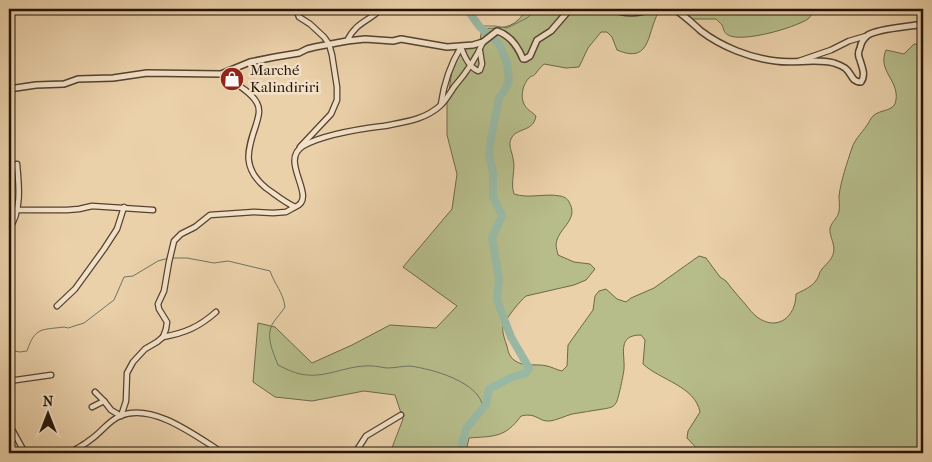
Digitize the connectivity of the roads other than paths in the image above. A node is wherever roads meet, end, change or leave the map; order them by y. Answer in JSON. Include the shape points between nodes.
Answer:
{"nodes":[{"id":1,"x":296,"y":9,"type":"edge"},
{"id":2,"x":381,"y":9,"type":"edge"},
{"id":3,"x":570,"y":9,"type":"edge"},
{"id":4,"x":611,"y":9,"type":"edge"},
{"id":5,"x":654,"y":9,"type":"edge"},
{"id":6,"x":674,"y":9,"type":"edge"},
{"id":7,"x":923,"y":24,"type":"edge"},
{"id":8,"x":868,"y":35,"type":"junction"},
{"id":9,"x":486,"y":40,"type":"junction"},
{"id":10,"x":347,"y":41,"type":"junction"},
{"id":11,"x":329,"y":44,"type":"junction"},
{"id":12,"x":461,"y":46,"type":"junction"},
{"id":13,"x":480,"y":50,"type":"junction"},
{"id":14,"x":797,"y":62,"type":"junction"},
{"id":15,"x":470,"y":65,"type":"junction"},
{"id":16,"x":221,"y":74,"type":"junction"},
{"id":17,"x":9,"y":89,"type":"edge"},
{"id":18,"x":441,"y":105,"type":"junction"},
{"id":19,"x":298,"y":150,"type":"junction"},
{"id":20,"x":17,"y":164,"type":"dead end"},
{"id":21,"x":124,"y":207,"type":"junction"},
{"id":22,"x":295,"y":207,"type":"junction"},
{"id":23,"x":9,"y":208,"type":"edge"},
{"id":24,"x":17,"y":210,"type":"junction"},
{"id":25,"x":153,"y":210,"type":"dead end"},
{"id":26,"x":9,"y":229,"type":"edge"},
{"id":27,"x":57,"y":306,"type":"dead end"},
{"id":28,"x":216,"y":312,"type":"dead end"},
{"id":29,"x":163,"y":338,"type":"junction"},
{"id":30,"x":51,"y":375,"type":"dead end"},
{"id":31,"x":9,"y":381,"type":"edge"},
{"id":32,"x":94,"y":392,"type":"dead end"},
{"id":33,"x":104,"y":401,"type":"junction"},
{"id":34,"x":92,"y":407,"type":"dead end"},
{"id":35,"x":401,"y":415,"type":"dead end"},
{"id":36,"x":120,"y":416,"type":"junction"},
{"id":37,"x":9,"y":424,"type":"edge"},
{"id":38,"x":76,"y":449,"type":"junction"},
{"id":39,"x":25,"y":453,"type":"edge"},
{"id":40,"x":71,"y":453,"type":"edge"},
{"id":41,"x":82,"y":453,"type":"edge"},
{"id":42,"x":223,"y":453,"type":"edge"},
{"id":43,"x":354,"y":453,"type":"edge"}],
"edges":[{"from":1,"to":11,"type":"street","via":[[300,17]]},
{"from":2,"to":10,"type":"street","via":[[358,25]]},
{"from":3,"to":9,"type":"street","via":[[551,31],[537,40],[530,56],[525,59],[507,35],[497,32]]},
{"from":4,"to":5,"type":"street","via":[[634,14]]},
{"from":6,"to":14,"type":"street","via":[[712,38],[735,50],[756,58]]},
{"from":7,"to":8,"type":"street"},
{"from":8,"to":14,"type":"street"},
{"from":8,"to":14,"type":"street","via":[[859,48],[858,56],[864,72],[860,82],[856,82],[844,67],[833,63]]},
{"from":9,"to":12,"type":"street"},
{"from":9,"to":13,"type":"street"},
{"from":10,"to":11,"type":"street"},
{"from":10,"to":12,"type":"street","via":[[401,39],[447,47]]},
{"from":11,"to":16,"type":"street","via":[[250,62]]},
{"from":11,"to":19,"type":"street","via":[[337,100],[330,114]]},
{"from":12,"to":15,"type":"street"},
{"from":12,"to":18,"type":"street","via":[[445,80]]},
{"from":13,"to":15,"type":"street"},
{"from":13,"to":15,"type":"street","via":[[480,70]]},
{"from":15,"to":18,"type":"street"},
{"from":16,"to":17,"type":"street","via":[[147,73]]},
{"from":16,"to":22,"type":"street","via":[[254,98],[258,105],[248,157],[253,174]]},
{"from":18,"to":19,"type":"street","via":[[413,121],[345,132]]},
{"from":19,"to":22,"type":"street","via":[[294,163],[300,178],[302,202]]},
{"from":20,"to":24,"type":"street"},
{"from":21,"to":24,"type":"street"},
{"from":21,"to":25,"type":"street"},
{"from":21,"to":27,"type":"street","via":[[117,229],[104,249],[75,289]]},
{"from":22,"to":29,"type":"street","via":[[286,212],[210,215],[181,234],[174,241],[164,291],[158,304],[167,322]]},
{"from":23,"to":24,"type":"street"},
{"from":24,"to":26,"type":"street"},
{"from":28,"to":29,"type":"street","via":[[190,330]]},
{"from":29,"to":36,"type":"street","via":[[144,349],[133,362],[127,373],[126,401]]},
{"from":30,"to":31,"type":"street"},
{"from":32,"to":33,"type":"street"},
{"from":33,"to":34,"type":"street"},
{"from":33,"to":36,"type":"street"},
{"from":35,"to":43,"type":"street","via":[[366,436]]},
{"from":36,"to":38,"type":"street"},
{"from":36,"to":42,"type":"street","via":[[134,413],[160,417]]},
{"from":37,"to":39,"type":"street"},
{"from":38,"to":40,"type":"street"},
{"from":38,"to":41,"type":"street"}]}
